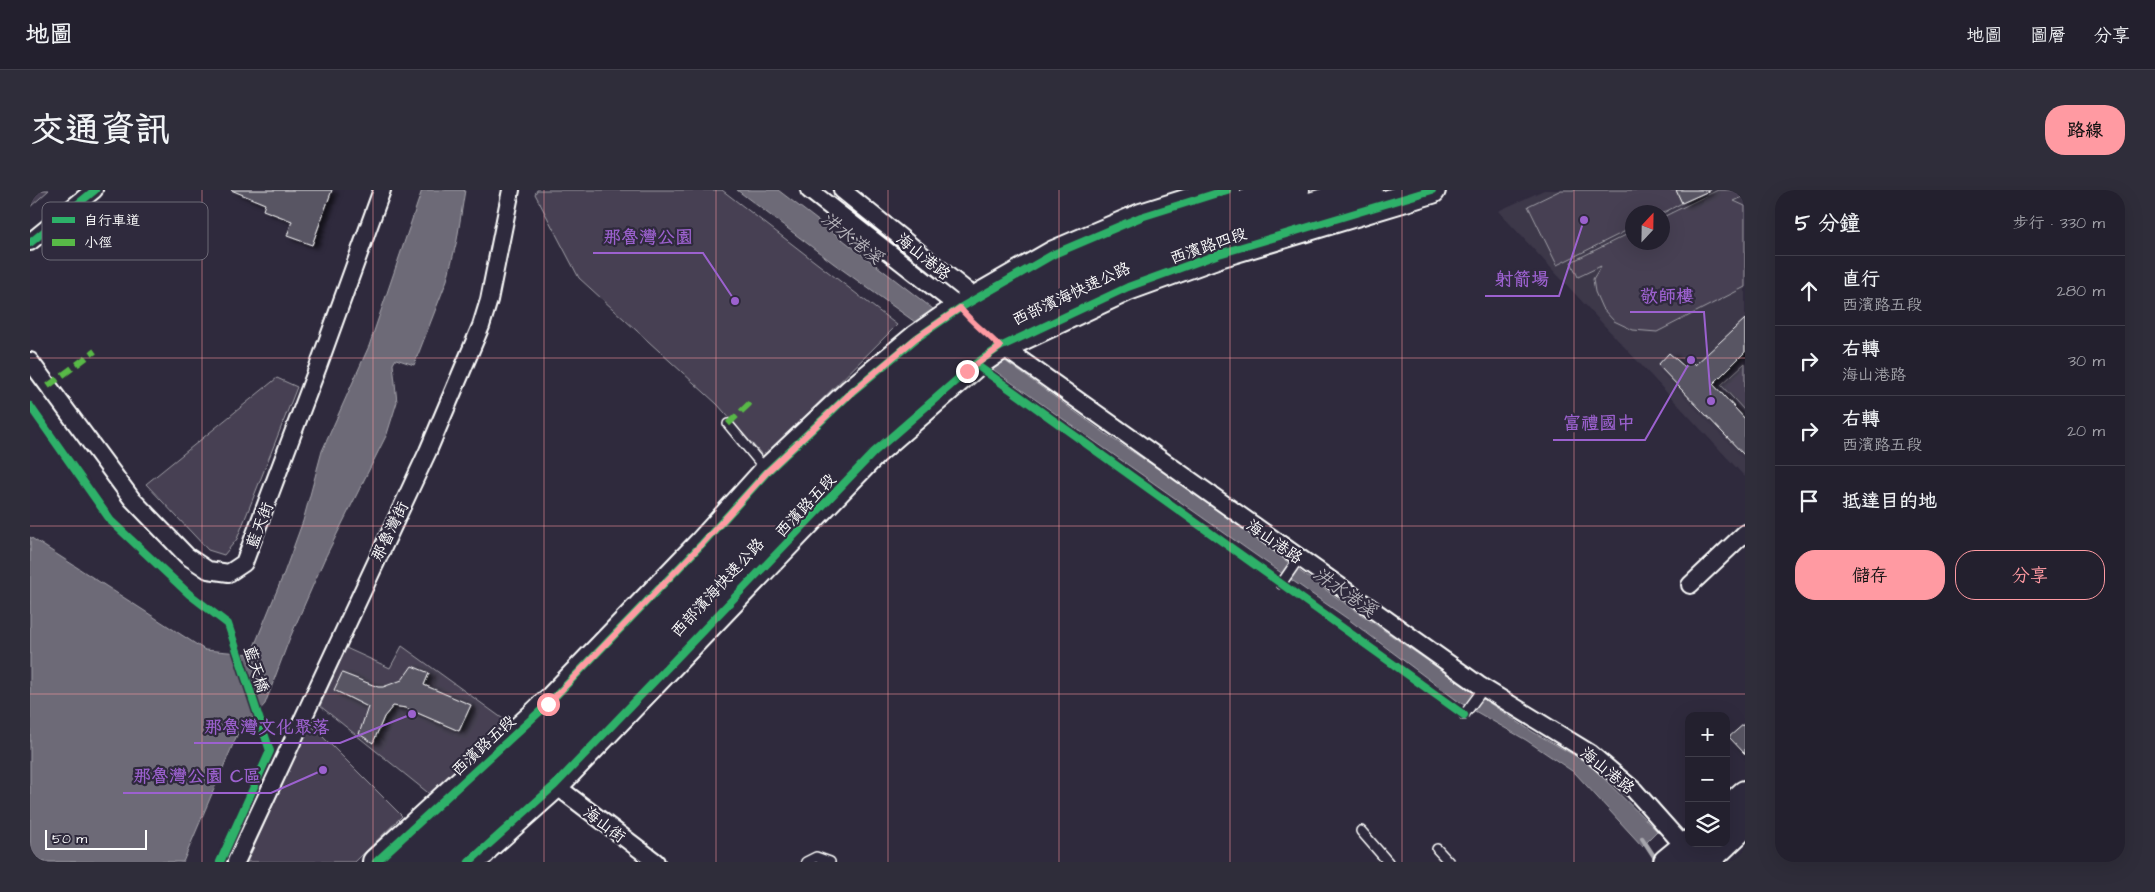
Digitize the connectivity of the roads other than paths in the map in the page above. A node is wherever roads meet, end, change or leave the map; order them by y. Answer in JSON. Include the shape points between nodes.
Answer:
{"nodes":[{"id":1,"x":382,"y":190,"type":"edge"},
{"id":2,"x":511,"y":190,"type":"edge"},
{"id":3,"x":809,"y":190,"type":"edge"},
{"id":4,"x":842,"y":190,"type":"edge"},
{"id":5,"x":1227,"y":190,"type":"edge"},
{"id":6,"x":1295,"y":190,"type":"edge"},
{"id":7,"x":1368,"y":190,"type":"edge"},
{"id":8,"x":1432,"y":190,"type":"edge"},
{"id":9,"x":91,"y":191,"type":"edge"},
{"id":10,"x":78,"y":202,"type":"edge"},
{"id":11,"x":42,"y":232,"type":"edge"},
{"id":12,"x":30,"y":242,"type":"edge"},
{"id":13,"x":980,"y":320,"type":"junction"},
{"id":14,"x":30,"y":360,"type":"edge"},
{"id":15,"x":728,"y":424,"type":"dead end"},
{"id":16,"x":767,"y":472,"type":"junction"},
{"id":17,"x":1745,"y":533,"type":"edge"},
{"id":18,"x":1300,"y":558,"type":"junction"},
{"id":19,"x":1281,"y":584,"type":"dead end"},
{"id":20,"x":1690,"y":586,"type":"dead end"},
{"id":21,"x":1484,"y":688,"type":"junction"},
{"id":22,"x":548,"y":704,"type":"junction"},
{"id":23,"x":1464,"y":715,"type":"dead end"},
{"id":24,"x":555,"y":786,"type":"junction"},
{"id":25,"x":1745,"y":794,"type":"edge"},
{"id":26,"x":1730,"y":807,"type":"edge"},
{"id":27,"x":1745,"y":824,"type":"edge"},
{"id":28,"x":1361,"y":831,"type":"dead end"},
{"id":29,"x":1730,"y":838,"type":"edge"},
{"id":30,"x":1711,"y":847,"type":"edge"},
{"id":31,"x":1437,"y":849,"type":"dead end"},
{"id":32,"x":1689,"y":855,"type":"edge"},
{"id":33,"x":473,"y":858,"type":"edge"},
{"id":34,"x":236,"y":862,"type":"edge"},
{"id":35,"x":376,"y":862,"type":"edge"},
{"id":36,"x":398,"y":862,"type":"edge"},
{"id":37,"x":408,"y":862,"type":"edge"},
{"id":38,"x":441,"y":862,"type":"edge"},
{"id":39,"x":656,"y":862,"type":"edge"},
{"id":40,"x":806,"y":862,"type":"edge"},
{"id":41,"x":830,"y":862,"type":"edge"},
{"id":42,"x":1388,"y":862,"type":"edge"},
{"id":43,"x":1449,"y":862,"type":"edge"}],
"edges":[{"from":1,"to":14,"type":"street","name":"藍天街","via":[[244,563],[229,573],[208,570],[187,556],[137,505]]},
{"from":2,"to":34,"type":"street","name":"那魯灣街","via":[[481,326],[428,450]]},
{"from":3,"to":13,"type":"street","name":"海山港路"},
{"from":4,"to":13,"type":"street","name":"海山港路"},
{"from":5,"to":13,"type":"main road","via":[[1141,216],[1054,254]]},
{"from":6,"to":13,"type":"highway","name":"西部濱海快速公路","via":[[1216,213],[1114,250],[1026,290]]},
{"from":7,"to":13,"type":"highway","name":"西部濱海快速公路","via":[[1222,233]]},
{"from":8,"to":13,"type":"main road","name":"西濱路四段","via":[[1219,254],[1128,287]]},
{"from":9,"to":10,"type":"street"},
{"from":11,"to":12,"type":"street"},
{"from":13,"to":16,"type":"main road","name":"西濱路五段","via":[[916,338],[852,392]]},
{"from":13,"to":18,"type":"street","name":"海山港路"},
{"from":13,"to":24,"type":"main road","name":"西濱路五段","via":[[975,364],[874,452]]},
{"from":13,"to":37,"type":"highway","name":"西部濱海快速公路","via":[[853,416],[784,484],[567,714],[456,822]]},
{"from":13,"to":38,"type":"highway","name":"西部濱海快速公路","via":[[807,490],[582,729]]},
{"from":15,"to":16,"type":"lane"},
{"from":16,"to":22,"type":"main road","name":"西濱路五段"},
{"from":17,"to":20,"type":"street"},
{"from":18,"to":19,"type":"lane"},
{"from":18,"to":21,"type":"street","name":"海山港路"},
{"from":21,"to":23,"type":"lane"},
{"from":21,"to":32,"type":"street","name":"海山港路","via":[[1590,753],[1663,820]]},
{"from":22,"to":35,"type":"main road","name":"西濱路五段"},
{"from":22,"to":36,"type":"highway"},
{"from":24,"to":33,"type":"main road","name":"西濱路五段"},
{"from":24,"to":39,"type":"street","name":"海山街"},
{"from":25,"to":26,"type":"main road"},
{"from":27,"to":29,"type":"main road"},
{"from":28,"to":42,"type":"lane"},
{"from":30,"to":32,"type":"main road"},
{"from":31,"to":43,"type":"lane"},
{"from":40,"to":41,"type":"lane","via":[[816,858]]}]}
